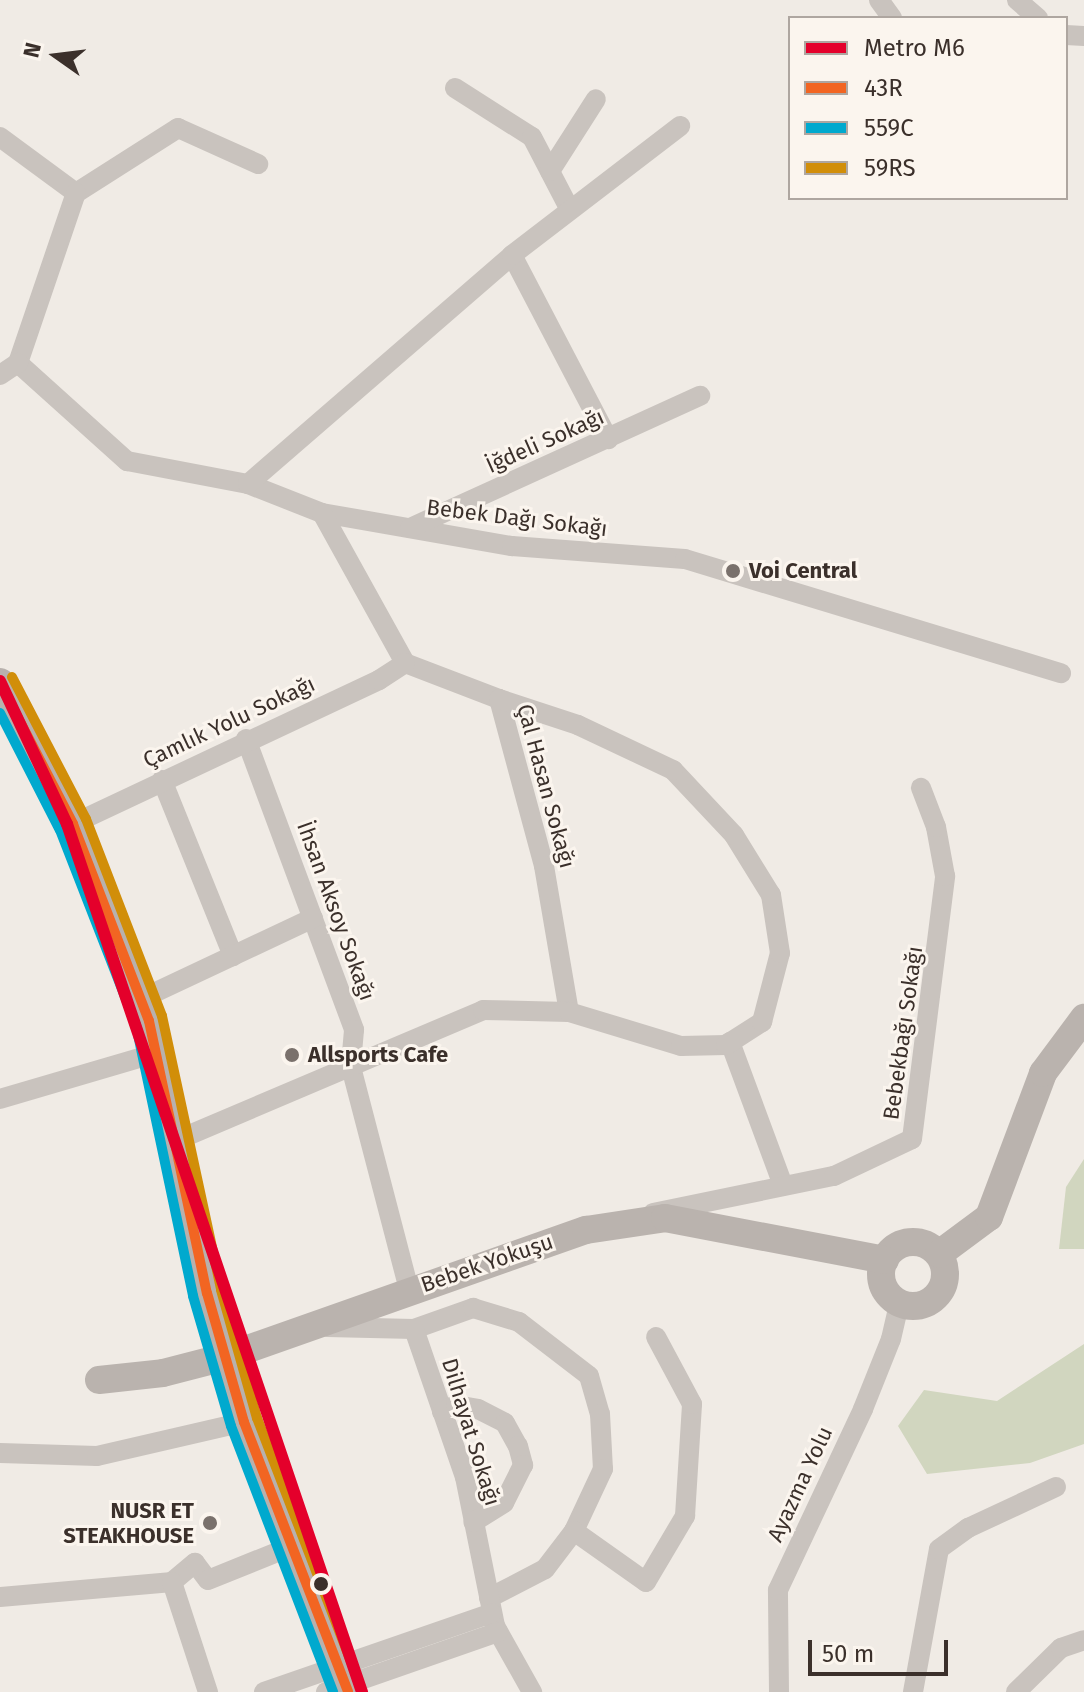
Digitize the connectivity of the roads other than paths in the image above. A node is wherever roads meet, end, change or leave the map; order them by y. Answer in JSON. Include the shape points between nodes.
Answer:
{"nodes":[{"id":1,"x":1017,"y":0,"type":"edge"},
{"id":2,"x":1036,"y":16,"type":"edge"},
{"id":3,"x":455,"y":88,"type":"dead end"},
{"id":4,"x":596,"y":99,"type":"dead end"},
{"id":5,"x":680,"y":126,"type":"dead end"},
{"id":6,"x":0,"y":137,"type":"edge"},
{"id":7,"x":258,"y":164,"type":"dead end"},
{"id":8,"x":550,"y":171,"type":"junction"},
{"id":9,"x":76,"y":193,"type":"junction"},
{"id":10,"x":570,"y":210,"type":"junction"},
{"id":11,"x":512,"y":255,"type":"junction"},
{"id":12,"x":18,"y":363,"type":"junction"},
{"id":13,"x":0,"y":375,"type":"edge"},
{"id":14,"x":700,"y":396,"type":"dead end"},
{"id":15,"x":608,"y":439,"type":"junction"},
{"id":16,"x":248,"y":484,"type":"junction"},
{"id":17,"x":322,"y":513,"type":"junction"},
{"id":18,"x":410,"y":528,"type":"junction"},
{"id":19,"x":405,"y":663,"type":"junction"},
{"id":20,"x":1061,"y":673,"type":"dead end"},
{"id":21,"x":0,"y":683,"type":"edge"},
{"id":22,"x":499,"y":699,"type":"junction"},
{"id":23,"x":246,"y":739,"type":"junction"},
{"id":24,"x":162,"y":780,"type":"junction"},
{"id":25,"x":921,"y":788,"type":"dead end"},
{"id":26,"x":73,"y":824,"type":"junction"},
{"id":27,"x":313,"y":918,"type":"junction"},
{"id":28,"x":233,"y":956,"type":"junction"},
{"id":29,"x":141,"y":999,"type":"junction"},
{"id":30,"x":569,"y":1012,"type":"junction"},
{"id":31,"x":1084,"y":1018,"type":"edge"},
{"id":32,"x":730,"y":1042,"type":"junction"},
{"id":33,"x":156,"y":1053,"type":"junction"},
{"id":34,"x":351,"y":1067,"type":"junction"},
{"id":35,"x":0,"y":1099,"type":"edge"},
{"id":36,"x":175,"y":1141,"type":"junction"},
{"id":37,"x":783,"y":1185,"type":"junction"},
{"id":38,"x":586,"y":1230,"type":"junction"},
{"id":39,"x":939,"y":1254,"type":"junction"},
{"id":40,"x":885,"y":1260,"type":"junction"},
{"id":41,"x":409,"y":1290,"type":"junction"},
{"id":42,"x":899,"y":1303,"type":"junction"},
{"id":43,"x":308,"y":1326,"type":"junction"},
{"id":44,"x":414,"y":1329,"type":"junction"},
{"id":45,"x":656,"y":1337,"type":"dead end"},
{"id":46,"x":225,"y":1357,"type":"junction"},
{"id":47,"x":99,"y":1380,"type":"dead end"},
{"id":48,"x":442,"y":1412,"type":"junction"},
{"id":49,"x":244,"y":1422,"type":"junction"},
{"id":50,"x":0,"y":1453,"type":"edge"},
{"id":51,"x":1056,"y":1487,"type":"dead end"},
{"id":52,"x":474,"y":1522,"type":"junction"},
{"id":53,"x":574,"y":1531,"type":"junction"},
{"id":54,"x":292,"y":1546,"type":"junction"},
{"id":55,"x":172,"y":1582,"type":"junction"},
{"id":56,"x":0,"y":1597,"type":"edge"},
{"id":57,"x":494,"y":1617,"type":"junction"},
{"id":58,"x":1084,"y":1640,"type":"edge"},
{"id":59,"x":340,"y":1684,"type":"edge"},
{"id":60,"x":208,"y":1692,"type":"edge"},
{"id":61,"x":264,"y":1692,"type":"edge"},
{"id":62,"x":532,"y":1692,"type":"edge"},
{"id":63,"x":779,"y":1692,"type":"edge"},
{"id":64,"x":913,"y":1692,"type":"edge"},
{"id":65,"x":1016,"y":1692,"type":"edge"}],
"edges":[{"from":1,"to":2,"type":"street"},
{"from":3,"to":8,"type":"street","via":[[532,137]]},
{"from":4,"to":8,"type":"street"},
{"from":5,"to":10,"type":"street"},
{"from":6,"to":9,"type":"street"},
{"from":7,"to":9,"type":"street","via":[[178,128]]},
{"from":8,"to":10,"type":"street"},
{"from":9,"to":12,"type":"street"},
{"from":10,"to":11,"type":"street"},
{"from":11,"to":15,"type":"street"},
{"from":11,"to":16,"type":"street"},
{"from":12,"to":13,"type":"street"},
{"from":12,"to":16,"type":"street","name":"Bebek Dağı Sokağı","via":[[127,461]]},
{"from":14,"to":15,"type":"street","name":"İğdeli Sokağı"},
{"from":15,"to":18,"type":"street","name":"İğdeli Sokağı"},
{"from":16,"to":17,"type":"street","name":"Bebek Dağı Sokağı"},
{"from":17,"to":18,"type":"street","name":"Bebek Dağı Sokağı"},
{"from":17,"to":19,"type":"street"},
{"from":18,"to":20,"type":"street","name":"Bebek Dağı Sokağı","via":[[512,546],[685,559]]},
{"from":19,"to":22,"type":"street","name":"Çal Hasan Sokağı"},
{"from":19,"to":23,"type":"street","name":"Çamlık Yolu Sokağı","via":[[379,680]]},
{"from":21,"to":26,"type":"main road"},
{"from":22,"to":30,"type":"street","name":"Çal Hasan Sokağı","via":[[544,866]]},
{"from":22,"to":32,"type":"street","via":[[578,725],[673,770],[734,835],[771,895],[780,953],[762,1022]]},
{"from":23,"to":24,"type":"street","name":"Çamlık Yolu Sokağı"},
{"from":23,"to":27,"type":"street","name":"İhsan Aksoy Sokağı"},
{"from":24,"to":26,"type":"street","name":"Çamlık Yolu Sokağı"},
{"from":24,"to":28,"type":"street"},
{"from":25,"to":37,"type":"street","name":"Bebekbağı Sokağı","via":[[936,827],[945,876],[912,1139],[834,1176]]},
{"from":26,"to":29,"type":"main road"},
{"from":27,"to":28,"type":"street"},
{"from":27,"to":34,"type":"street","name":"İhsan Aksoy Sokağı","via":[[354,1030]]},
{"from":28,"to":29,"type":"street"},
{"from":29,"to":33,"type":"main road"},
{"from":30,"to":32,"type":"street","via":[[681,1046]]},
{"from":30,"to":34,"type":"street","via":[[483,1010]]},
{"from":31,"to":39,"type":"street","via":[[1043,1073],[989,1217]]},
{"from":32,"to":37,"type":"street"},
{"from":33,"to":35,"type":"street"},
{"from":33,"to":36,"type":"main road"},
{"from":34,"to":36,"type":"street"},
{"from":34,"to":41,"type":"street","name":"İhsan Aksoy Sokağı"},
{"from":36,"to":46,"type":"main road"},
{"from":37,"to":38,"type":"street","name":"Bebekbağı Sokağı"},
{"from":38,"to":40,"type":"street","name":"Bebek Yokuşu","via":[[665,1218]]},
{"from":38,"to":41,"type":"street","name":"Bebek Yokuşu"},
{"from":39,"to":40,"type":"street","via":[[920,1242],[907,1242]]},
{"from":39,"to":42,"type":"street","via":[[946,1273],[935,1297],[916,1306]]},
{"from":40,"to":42,"type":"street","via":[[884,1286]]},
{"from":41,"to":43,"type":"street","name":"Bebek Yokuşu"},
{"from":42,"to":63,"type":"street","name":"Ayazma Yolu","via":[[891,1339],[863,1409],[778,1590]]},
{"from":43,"to":44,"type":"street"},
{"from":43,"to":46,"type":"street","name":"Bebek Yokuşu"},
{"from":44,"to":48,"type":"street","name":"Dilhayat Sokağı"},
{"from":44,"to":53,"type":"street","via":[[473,1308],[519,1322],[589,1376],[600,1414],[603,1469]]},
{"from":45,"to":53,"type":"street","via":[[692,1404],[685,1516],[646,1582]]},
{"from":46,"to":47,"type":"street","name":"Bebek Yokuşu","via":[[163,1373]]},
{"from":46,"to":49,"type":"main road"},
{"from":48,"to":52,"type":"street","name":"Dilhayat Sokağı"},
{"from":48,"to":52,"type":"street","via":[[456,1405],[478,1409],[505,1423],[518,1446],[523,1465],[504,1503]]},
{"from":49,"to":50,"type":"street","via":[[97,1456]]},
{"from":49,"to":54,"type":"main road"},
{"from":51,"to":64,"type":"street","via":[[968,1528],[939,1549]]},
{"from":52,"to":57,"type":"street","name":"Dilhayat Sokağı"},
{"from":53,"to":57,"type":"street","via":[[545,1569]]},
{"from":54,"to":55,"type":"street","via":[[208,1580],[195,1563]]},
{"from":54,"to":59,"type":"main road"},
{"from":55,"to":56,"type":"street"},
{"from":55,"to":60,"type":"street"},
{"from":57,"to":59,"type":"street"},
{"from":57,"to":62,"type":"street","name":"Dilhayat Sokağı"},
{"from":58,"to":65,"type":"street","via":[[1061,1648]]},
{"from":59,"to":61,"type":"street"}]}
